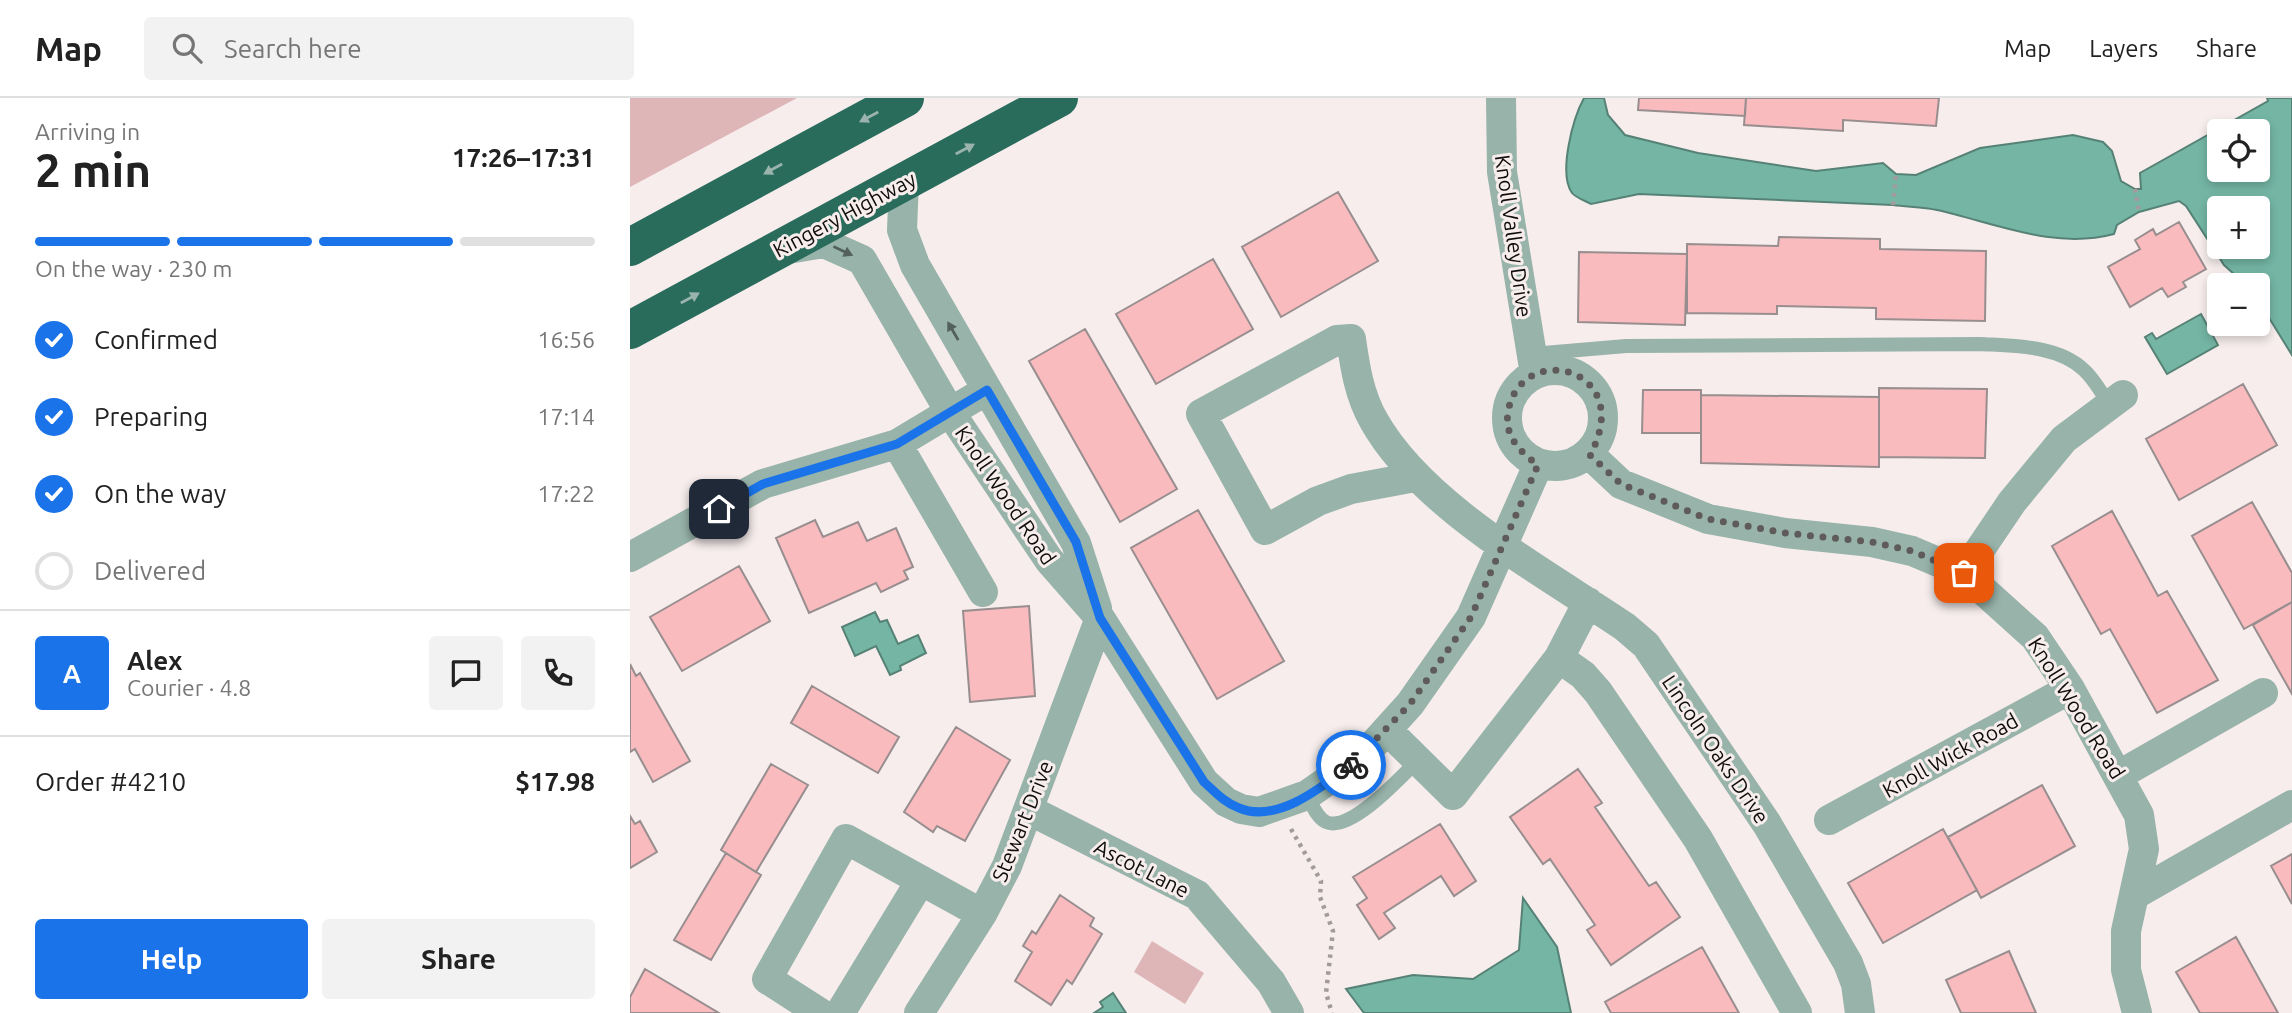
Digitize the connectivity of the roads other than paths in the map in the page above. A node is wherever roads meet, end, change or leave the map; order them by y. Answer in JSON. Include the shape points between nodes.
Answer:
{"nodes":[{"id":1,"x":905,"y":98,"type":"edge"},
{"id":2,"x":1059,"y":98,"type":"edge"},
{"id":3,"x":1501,"y":98,"type":"edge"},
{"id":4,"x":904,"y":181,"type":"junction"},
{"id":5,"x":630,"y":247,"type":"edge"},
{"id":6,"x":777,"y":250,"type":"junction"},
{"id":7,"x":630,"y":330,"type":"edge"},
{"id":8,"x":1533,"y":364,"type":"junction"},
{"id":9,"x":987,"y":390,"type":"junction"},
{"id":10,"x":2117,"y":400,"type":"joint"},
{"id":11,"x":950,"y":412,"type":"junction"},
{"id":12,"x":897,"y":444,"type":"junction"},
{"id":13,"x":1590,"y":455,"type":"junction"},
{"id":14,"x":1538,"y":465,"type":"junction"},
{"id":15,"x":1415,"y":477,"type":"junction"},
{"id":16,"x":1501,"y":543,"type":"junction"},
{"id":17,"x":630,"y":557,"type":"edge"},
{"id":18,"x":1964,"y":573,"type":"junction"},
{"id":19,"x":983,"y":592,"type":"dead end"},
{"id":20,"x":1588,"y":602,"type":"junction"},
{"id":21,"x":1100,"y":618,"type":"junction"},
{"id":22,"x":1559,"y":658,"type":"junction"},
{"id":23,"x":2070,"y":689,"type":"junction"},
{"id":24,"x":2263,"y":693,"type":"dead end"},
{"id":25,"x":1387,"y":730,"type":"junction"},
{"id":26,"x":1417,"y":761,"type":"junction"},
{"id":27,"x":2119,"y":775,"type":"junction"},
{"id":28,"x":1307,"y":796,"type":"junction"},
{"id":29,"x":2292,"y":805,"type":"edge"},
{"id":30,"x":1029,"y":810,"type":"junction"},
{"id":31,"x":1829,"y":820,"type":"dead end"},
{"id":32,"x":920,"y":880,"type":"junction"},
{"id":33,"x":2136,"y":894,"type":"junction"},
{"id":34,"x":982,"y":914,"type":"junction"},
{"id":35,"x":820,"y":1013,"type":"edge"},
{"id":36,"x":840,"y":1013,"type":"edge"},
{"id":37,"x":919,"y":1013,"type":"edge"},
{"id":38,"x":1289,"y":1013,"type":"edge"},
{"id":39,"x":1797,"y":1013,"type":"edge"},
{"id":40,"x":1860,"y":1013,"type":"edge"},
{"id":41,"x":2137,"y":1013,"type":"edge"}],
"edges":[{"from":1,"to":5,"type":"highway","one_way":true},
{"from":4,"to":2,"type":"highway","name":"Kingery Highway","one_way":true},
{"from":3,"to":8,"type":"street","name":"Knoll Valley Drive","via":[[1502,173]]},
{"from":4,"to":6,"type":"highway","name":"Kingery Highway"},
{"from":9,"to":4,"type":"street","name":"Knoll Wood Road","one_way":true,"via":[[915,265],[902,230]]},
{"from":7,"to":6,"type":"highway","name":"Kingery Highway","one_way":true},
{"from":6,"to":11,"type":"street","name":"Knoll Wood Road","one_way":true,"via":[[824,243],[862,260]]},
{"from":8,"to":10,"type":"lane","via":[[1626,346],[1980,344],[2049,352],[2072,360]]},
{"from":8,"to":13,"type":"street","via":[[1572,373],[1588,383],[1599,398],[1604,416],[1601,435]]},
{"from":8,"to":14,"type":"street","via":[[1515,393],[1507,420],[1511,438],[1522,454]]},
{"from":9,"to":11,"type":"street"},
{"from":9,"to":21,"type":"street","name":"Knoll Wood Road","via":[[1076,542]]},
{"from":10,"to":18,"type":"street","via":[[2064,439],[2012,502]]},
{"from":11,"to":12,"type":"street"},
{"from":11,"to":21,"type":"street","name":"Knoll Wood Road","via":[[1049,560]]},
{"from":12,"to":17,"type":"street","via":[[763,484]]},
{"from":12,"to":19,"type":"street"},
{"from":13,"to":14,"type":"street","via":[[1558,467]]},
{"from":13,"to":18,"type":"street","name":"Knoll Wood Road","via":[[1621,484],[1708,519],[1872,542],[1912,551]]},
{"from":14,"to":16,"type":"street","name":"Knoll Wood Road"},
{"from":15,"to":15,"type":"street","name":"Lincoln Oaks Drive","via":[[1373,420],[1358,384],[1351,339],[1337,340],[1201,414],[1265,530],[1351,489]]},
{"from":15,"to":16,"type":"street","name":"Lincoln Oaks Drive"},
{"from":16,"to":20,"type":"street","name":"Lincoln Oaks Drive"},
{"from":16,"to":25,"type":"street","name":"Knoll Wood Road","via":[[1471,617]]},
{"from":18,"to":23,"type":"street","name":"Knoll Wood Road","via":[[2035,636]]},
{"from":20,"to":22,"type":"street"},
{"from":20,"to":40,"type":"street","name":"Lincoln Oaks Drive","via":[[1646,645],[1767,824],[1848,963]]},
{"from":21,"to":28,"type":"street","name":"Knoll Wood Road","via":[[1204,782],[1226,802],[1259,812]]},
{"from":21,"to":30,"type":"street","name":"Stewart Drive"},
{"from":22,"to":26,"type":"street","via":[[1452,795]]},
{"from":22,"to":39,"type":"street","via":[[1598,692],[1698,839]]},
{"from":23,"to":27,"type":"street","name":"Knoll Wood Road"},
{"from":23,"to":31,"type":"street","name":"Knoll Wick Road"},
{"from":24,"to":27,"type":"street"},
{"from":25,"to":26,"type":"street"},
{"from":25,"to":28,"type":"street","name":"Knoll Wood Road","via":[[1363,756]]},
{"from":26,"to":28,"type":"lane","via":[[1385,794],[1343,823],[1329,824],[1320,818]]},
{"from":27,"to":33,"type":"street","name":"Knoll Wood Road","via":[[2139,815],[2144,849]]},
{"from":29,"to":33,"type":"street"},
{"from":30,"to":34,"type":"street","name":"Stewart Drive"},
{"from":30,"to":38,"type":"street","name":"Ascot Lane","via":[[1197,895],[1271,982]]},
{"from":32,"to":34,"type":"street"},
{"from":32,"to":35,"type":"street","via":[[846,839],[767,979]]},
{"from":32,"to":36,"type":"street"},
{"from":33,"to":41,"type":"street","name":"Knoll Wood Road","via":[[2126,931],[2126,970]]},
{"from":34,"to":37,"type":"street","name":"Stewart Drive"}]}
